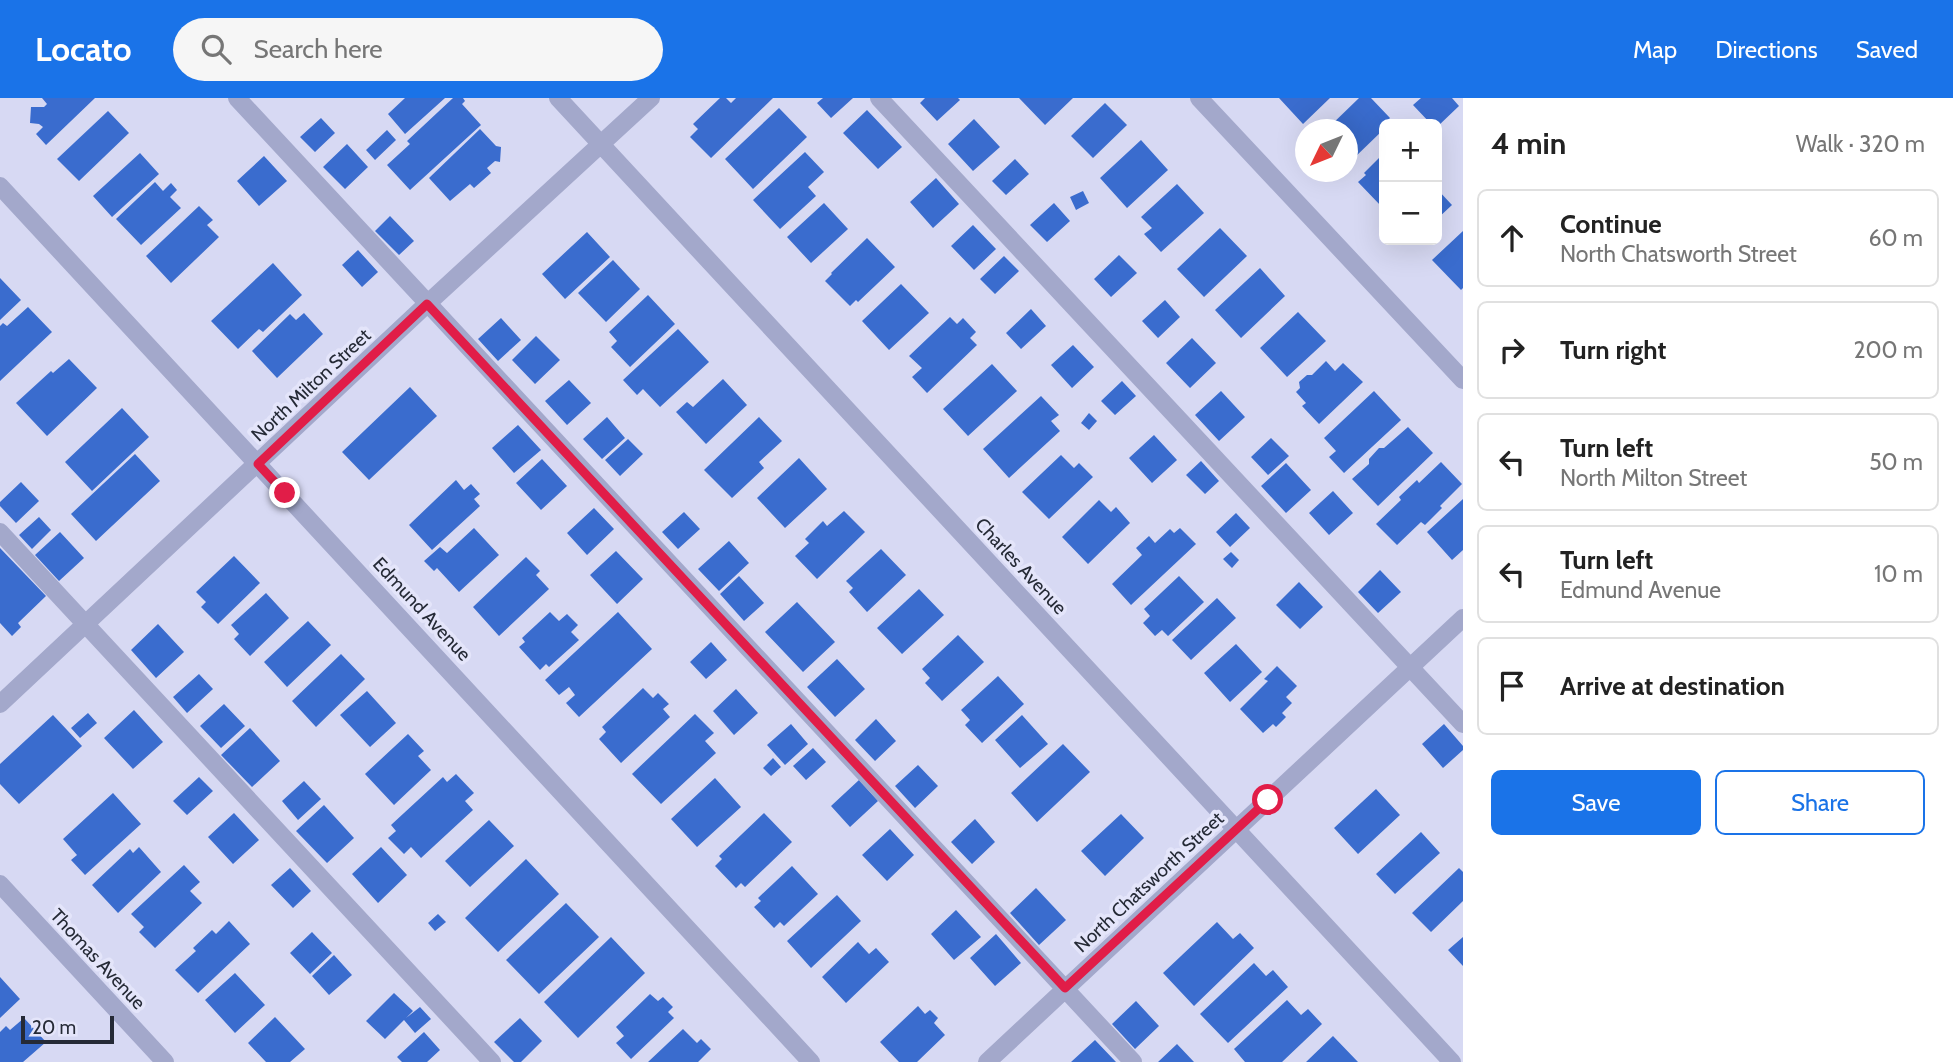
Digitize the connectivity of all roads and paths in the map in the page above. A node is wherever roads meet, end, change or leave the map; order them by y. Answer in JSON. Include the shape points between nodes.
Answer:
{"nodes":[{"id":1,"x":237,"y":98,"type":"edge"},
{"id":2,"x":558,"y":98,"type":"edge"},
{"id":3,"x":651,"y":98,"type":"edge"},
{"id":4,"x":879,"y":98,"type":"edge"},
{"id":5,"x":1199,"y":98,"type":"edge"},
{"id":6,"x":601,"y":145,"type":"junction"},
{"id":7,"x":0,"y":186,"type":"edge"},
{"id":8,"x":427,"y":304,"type":"junction"},
{"id":9,"x":1463,"y":380,"type":"edge"},
{"id":10,"x":258,"y":464,"type":"junction"},
{"id":11,"x":0,"y":532,"type":"edge"},
{"id":12,"x":1463,"y":618,"type":"edge"},
{"id":13,"x":85,"y":624,"type":"junction"},
{"id":14,"x":1409,"y":667,"type":"junction"},
{"id":15,"x":0,"y":704,"type":"edge"},
{"id":16,"x":1463,"y":724,"type":"edge"},
{"id":17,"x":1236,"y":830,"type":"junction"},
{"id":18,"x":0,"y":884,"type":"edge"},
{"id":19,"x":1065,"y":988,"type":"junction"},
{"id":20,"x":165,"y":1062,"type":"edge"},
{"id":21,"x":492,"y":1062,"type":"edge"},
{"id":22,"x":811,"y":1062,"type":"edge"},
{"id":23,"x":986,"y":1062,"type":"edge"},
{"id":24,"x":1133,"y":1062,"type":"edge"},
{"id":25,"x":1452,"y":1062,"type":"edge"}],
"edges":[{"from":1,"to":8,"type":"street"},
{"from":2,"to":6,"type":"street","name":"Charles Avenue"},
{"from":3,"to":6,"type":"street","name":"North Milton Street"},
{"from":4,"to":14,"type":"street"},
{"from":5,"to":9,"type":"street"},
{"from":6,"to":8,"type":"street","name":"North Milton Street"},
{"from":6,"to":17,"type":"street","name":"Charles Avenue"},
{"from":7,"to":10,"type":"street","name":"Edmund Avenue"},
{"from":8,"to":10,"type":"street","name":"North Milton Street"},
{"from":8,"to":19,"type":"street"},
{"from":10,"to":13,"type":"street","name":"North Milton Street"},
{"from":10,"to":22,"type":"street","name":"Edmund Avenue"},
{"from":11,"to":13,"type":"street"},
{"from":12,"to":14,"type":"street","name":"North Chatsworth Street"},
{"from":13,"to":15,"type":"street","name":"North Milton Street"},
{"from":13,"to":21,"type":"street"},
{"from":14,"to":16,"type":"street"},
{"from":14,"to":17,"type":"street","name":"North Chatsworth Street"},
{"from":17,"to":19,"type":"street","name":"North Chatsworth Street"},
{"from":17,"to":25,"type":"street","name":"Charles Avenue"},
{"from":18,"to":20,"type":"street","name":"Thomas Avenue"},
{"from":19,"to":23,"type":"street","name":"North Chatsworth Street"},
{"from":19,"to":24,"type":"street"}]}
